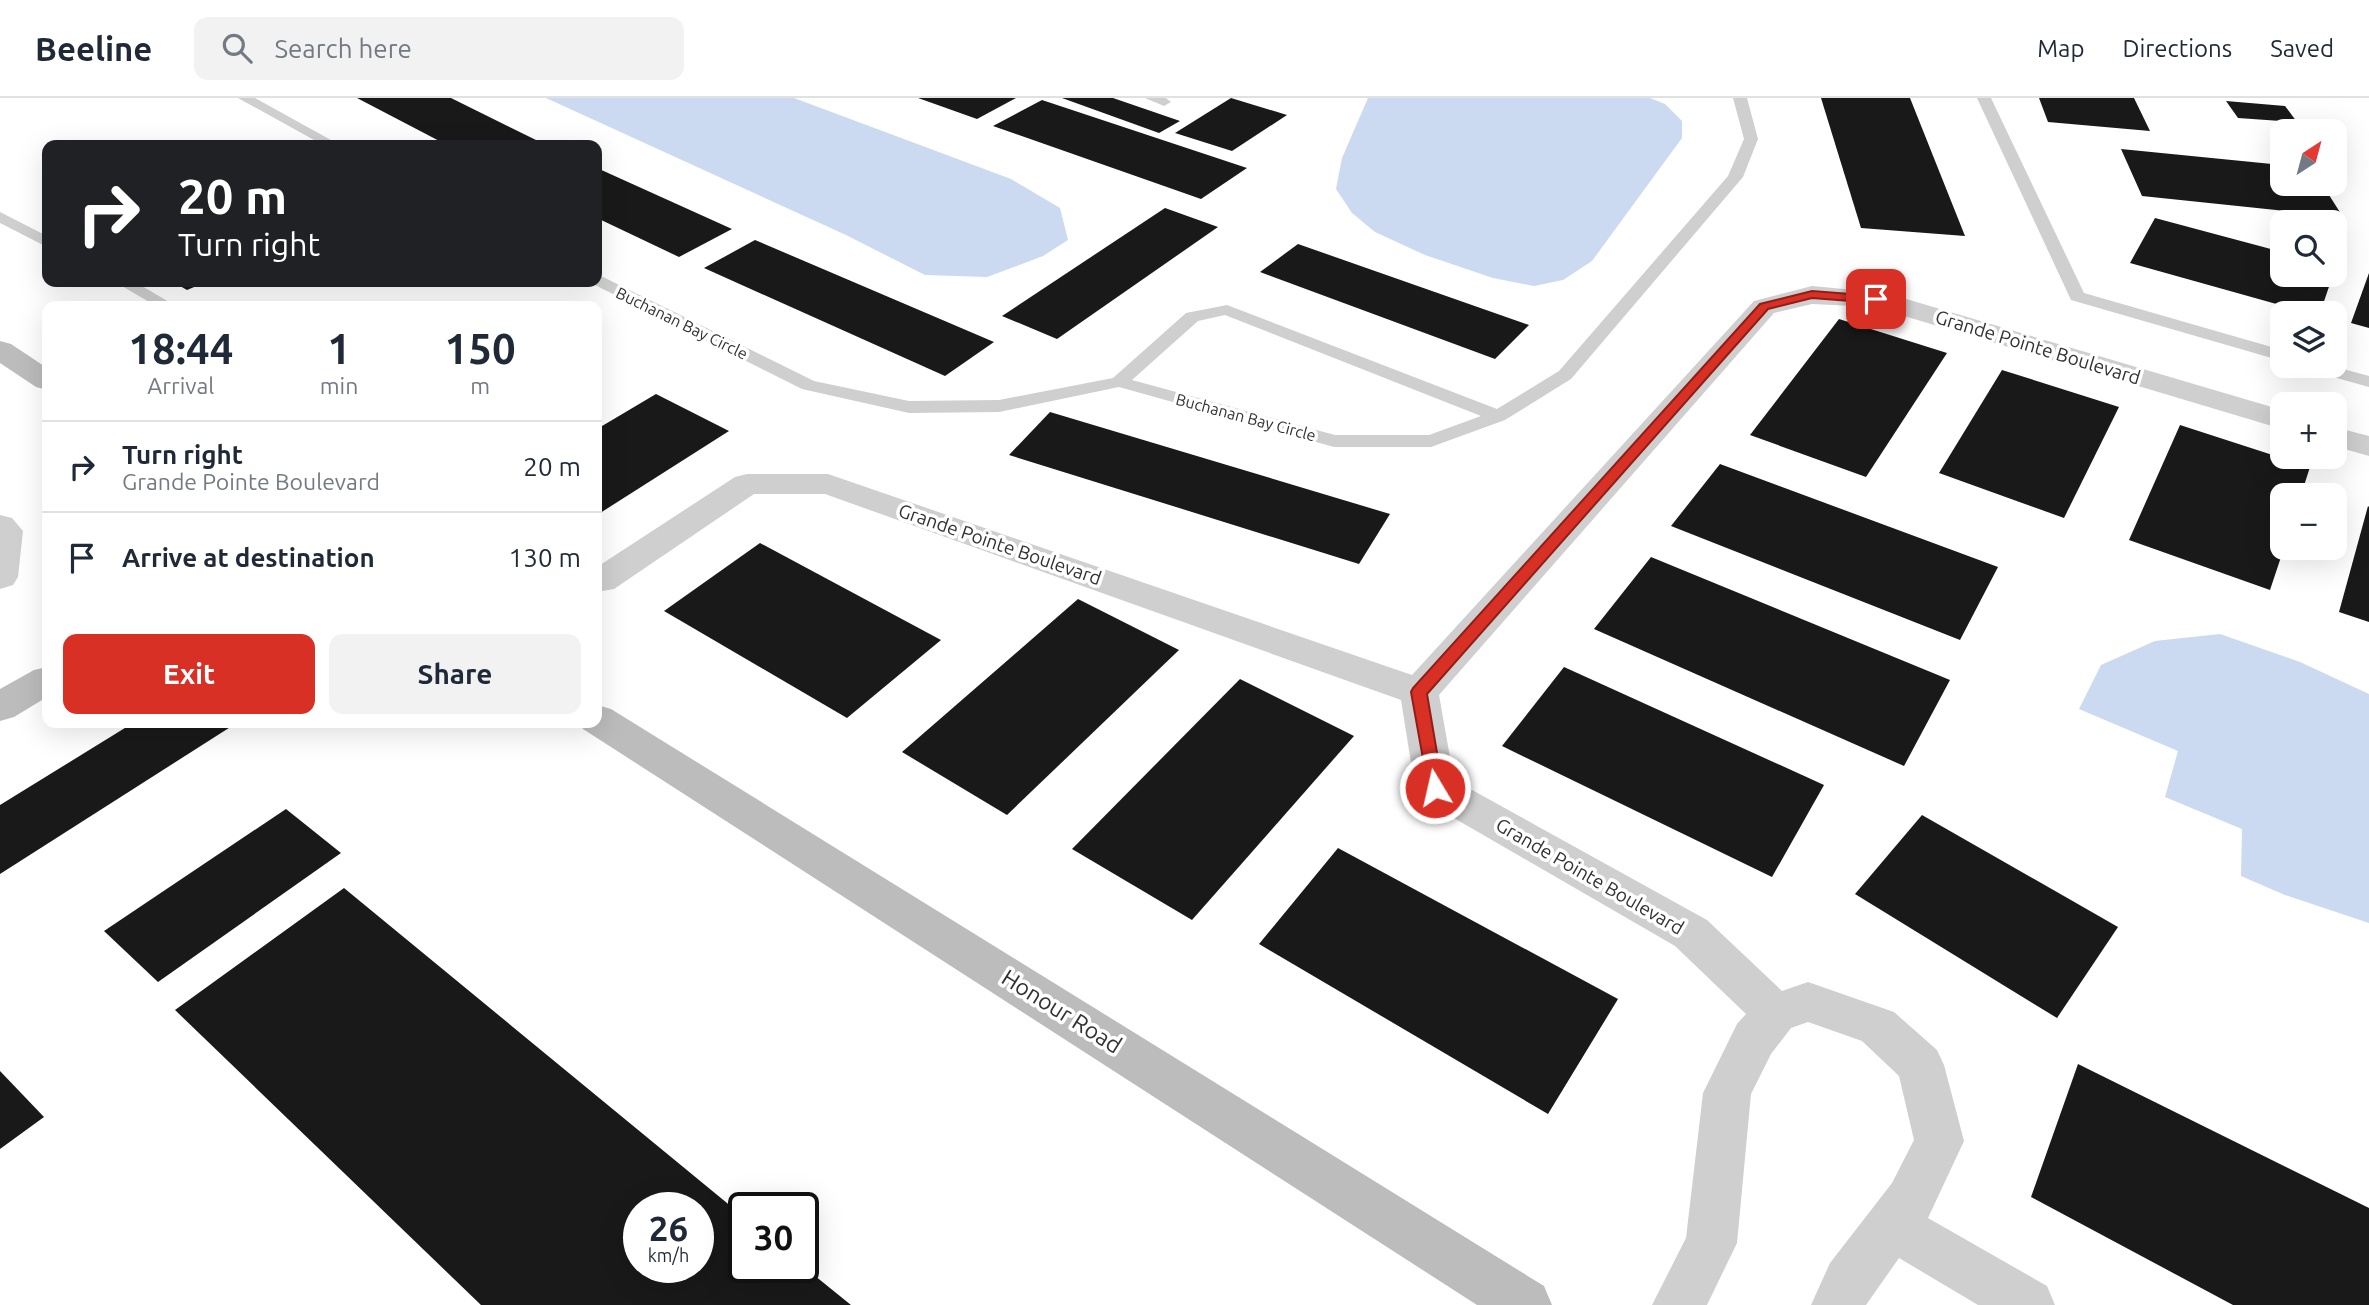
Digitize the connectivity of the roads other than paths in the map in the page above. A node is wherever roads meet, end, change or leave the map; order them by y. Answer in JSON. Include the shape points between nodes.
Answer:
{"nodes":[{"id":1,"x":245,"y":98,"type":"edge"},
{"id":2,"x":1740,"y":98,"type":"edge"},
{"id":3,"x":1984,"y":98,"type":"edge"},
{"id":4,"x":324,"y":140,"type":"edge"},
{"id":5,"x":0,"y":217,"type":"edge"},
{"id":6,"x":42,"y":239,"type":"edge"},
{"id":7,"x":602,"y":283,"type":"edge"},
{"id":8,"x":132,"y":287,"type":"edge"},
{"id":9,"x":158,"y":301,"type":"edge"},
{"id":10,"x":0,"y":349,"type":"edge"},
{"id":11,"x":2270,"y":352,"type":"edge"},
{"id":12,"x":2347,"y":376,"type":"edge"},
{"id":13,"x":42,"y":378,"type":"edge"},
{"id":14,"x":1119,"y":382,"type":"junction"},
{"id":15,"x":2369,"y":382,"type":"edge"},
{"id":16,"x":1498,"y":416,"type":"junction"},
{"id":17,"x":2270,"y":416,"type":"edge"},
{"id":18,"x":2347,"y":440,"type":"edge"},
{"id":19,"x":2369,"y":446,"type":"edge"},
{"id":20,"x":0,"y":526,"type":"edge"},
{"id":21,"x":0,"y":577,"type":"edge"},
{"id":22,"x":602,"y":581,"type":"edge"},
{"id":23,"x":42,"y":683,"type":"edge"},
{"id":24,"x":1419,"y":692,"type":"junction"},
{"id":25,"x":0,"y":708,"type":"edge"},
{"id":26,"x":602,"y":722,"type":"edge"},
{"id":27,"x":1775,"y":1013,"type":"junction"},
{"id":28,"x":1892,"y":1225,"type":"junction"},
{"id":29,"x":1525,"y":1305,"type":"edge"},
{"id":30,"x":1679,"y":1305,"type":"edge"},
{"id":31,"x":1838,"y":1305,"type":"edge"},
{"id":32,"x":2028,"y":1305,"type":"edge"}],
"edges":[{"from":1,"to":4,"type":"lane"},
{"from":2,"to":16,"type":"lane","name":"Buchanan Bay Circle","via":[[1751,139],[1735,177],[1565,375]]},
{"from":3,"to":11,"type":"lane","via":[[2077,296]]},
{"from":5,"to":6,"type":"lane"},
{"from":7,"to":14,"type":"lane","name":"Buchanan Bay Circle","via":[[808,385],[909,407],[999,406]]},
{"from":8,"to":9,"type":"lane"},
{"from":10,"to":13,"type":"street"},
{"from":12,"to":15,"type":"lane"},
{"from":14,"to":16,"type":"lane","name":"Buchanan Bay Circle","via":[[1334,441],[1431,441]]},
{"from":14,"to":16,"type":"lane","via":[[1192,317],[1227,310]]},
{"from":17,"to":24,"type":"street","name":"Grande Pointe Boulevard","via":[[1876,299],[1812,295],[1764,307]]},
{"from":18,"to":19,"type":"street"},
{"from":20,"to":21,"type":"street","via":[[6,531]]},
{"from":22,"to":24,"type":"street","name":"Grande Pointe Boulevard","via":[[747,484],[828,484]]},
{"from":23,"to":25,"type":"street"},
{"from":24,"to":27,"type":"street","name":"Grande Pointe Boulevard","via":[[1435,788],[1691,933]]},
{"from":26,"to":29,"type":"street","name":"Honour Road"},
{"from":27,"to":28,"type":"street","via":[[1808,1002],[1878,1026],[1920,1065],[1939,1141],[1910,1200]]},
{"from":27,"to":30,"type":"street","via":[[1754,1039],[1727,1093],[1711,1244]]},
{"from":28,"to":31,"type":"street","via":[[1849,1282]]},
{"from":28,"to":32,"type":"street"}]}
